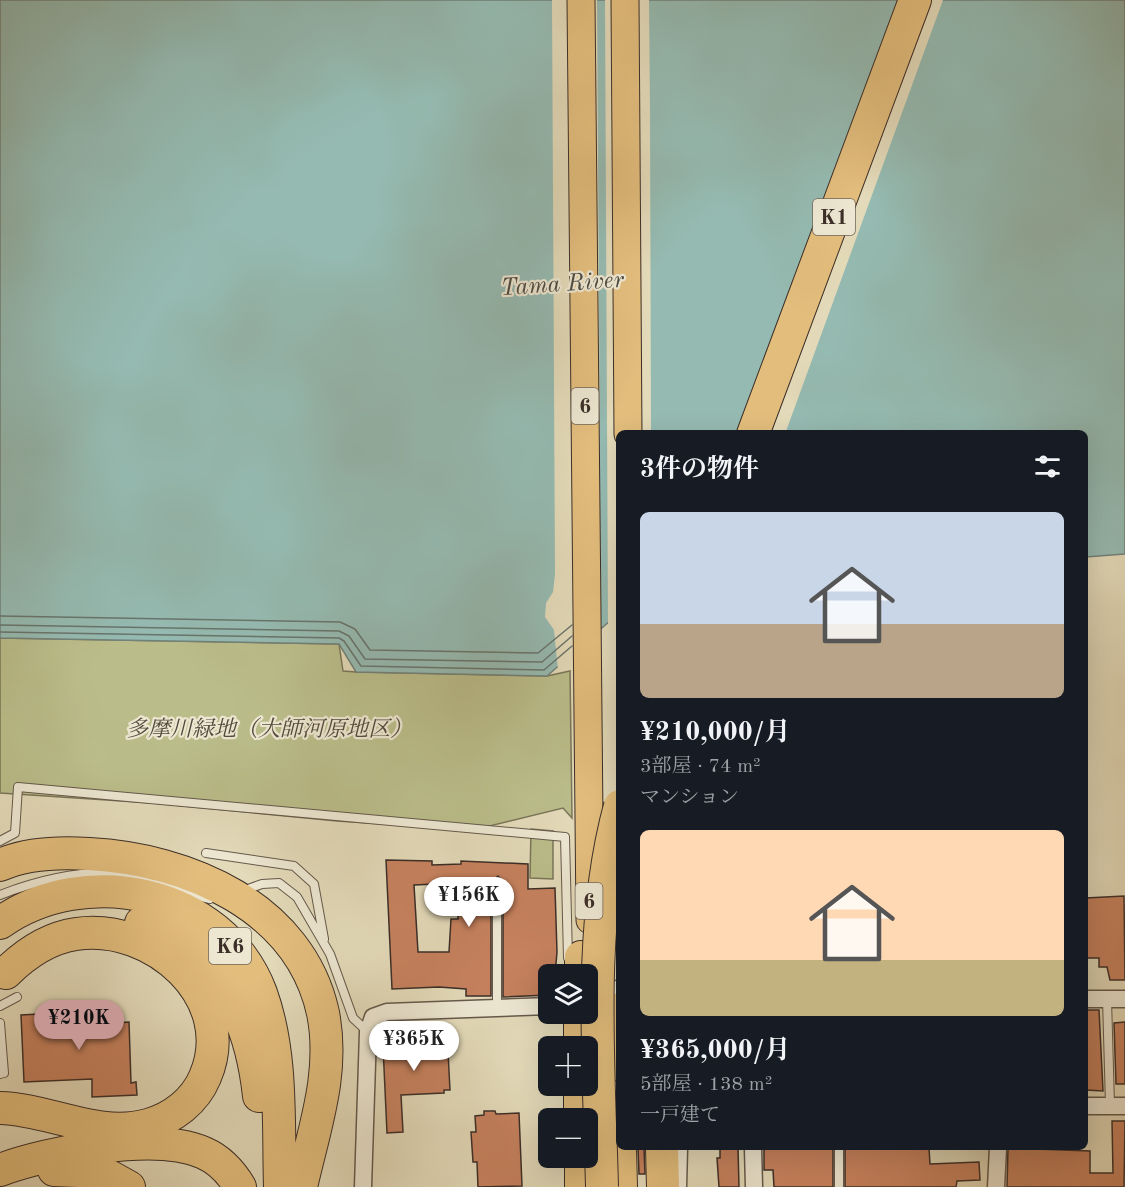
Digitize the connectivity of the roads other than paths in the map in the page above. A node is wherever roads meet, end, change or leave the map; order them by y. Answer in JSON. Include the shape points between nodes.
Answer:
{"nodes":[{"id":1,"x":581,"y":0,"type":"edge"},
{"id":2,"x":625,"y":0,"type":"edge"},
{"id":3,"x":915,"y":0,"type":"edge"},
{"id":4,"x":934,"y":0,"type":"edge"},
{"id":5,"x":628,"y":430,"type":"edge"},
{"id":6,"x":754,"y":430,"type":"edge"},
{"id":7,"x":773,"y":430,"type":"edge"},
{"id":8,"x":616,"y":797,"type":"edge"},
{"id":9,"x":616,"y":823,"type":"edge"},
{"id":10,"x":0,"y":842,"type":"edge"},
{"id":11,"x":206,"y":853,"type":"dead end"},
{"id":12,"x":0,"y":865,"type":"edge"},
{"id":13,"x":496,"y":882,"type":"dead end"},
{"id":14,"x":248,"y":889,"type":"dead end"},
{"id":15,"x":0,"y":895,"type":"edge"},
{"id":16,"x":211,"y":899,"type":"dead end"},
{"id":17,"x":0,"y":923,"type":"edge"},
{"id":18,"x":325,"y":946,"type":"junction"},
{"id":19,"x":579,"y":964,"type":"edge"},
{"id":20,"x":582,"y":964,"type":"edge"},
{"id":21,"x":582,"y":964,"type":"edge"},
{"id":22,"x":8,"y":978,"type":"edge"},
{"id":23,"x":598,"y":988,"type":"edge"},
{"id":24,"x":616,"y":989,"type":"edge"},
{"id":25,"x":1088,"y":999,"type":"edge"},
{"id":26,"x":1107,"y":999,"type":"junction"},
{"id":27,"x":1125,"y":999,"type":"edge"},
{"id":28,"x":0,"y":1006,"type":"edge"},
{"id":29,"x":538,"y":1006,"type":"edge"},
{"id":30,"x":497,"y":1008,"type":"junction"},
{"id":31,"x":0,"y":1023,"type":"edge"},
{"id":32,"x":584,"y":1024,"type":"edge"},
{"id":33,"x":368,"y":1032,"type":"junction"},
{"id":34,"x":0,"y":1074,"type":"edge"},
{"id":35,"x":1118,"y":1105,"type":"edge"},
{"id":36,"x":1088,"y":1106,"type":"edge"},
{"id":37,"x":0,"y":1108,"type":"edge"},
{"id":38,"x":621,"y":1150,"type":"edge"},
{"id":39,"x":637,"y":1150,"type":"edge"},
{"id":40,"x":662,"y":1150,"type":"edge"},
{"id":41,"x":678,"y":1150,"type":"edge"},
{"id":42,"x":753,"y":1150,"type":"edge"},
{"id":43,"x":839,"y":1150,"type":"edge"},
{"id":44,"x":998,"y":1150,"type":"edge"},
{"id":45,"x":581,"y":1168,"type":"edge"},
{"id":46,"x":0,"y":1170,"type":"edge"},
{"id":47,"x":657,"y":1180,"type":"edge"},
{"id":48,"x":0,"y":1181,"type":"edge"},
{"id":49,"x":129,"y":1187,"type":"edge"},
{"id":50,"x":240,"y":1187,"type":"edge"},
{"id":51,"x":262,"y":1187,"type":"edge"},
{"id":52,"x":280,"y":1187,"type":"edge"},
{"id":53,"x":301,"y":1187,"type":"edge"},
{"id":54,"x":363,"y":1187,"type":"edge"},
{"id":55,"x":581,"y":1187,"type":"edge"},
{"id":56,"x":595,"y":1187,"type":"edge"},
{"id":57,"x":602,"y":1187,"type":"edge"},
{"id":58,"x":621,"y":1187,"type":"edge"},
{"id":59,"x":754,"y":1187,"type":"edge"},
{"id":60,"x":839,"y":1187,"type":"edge"},
{"id":61,"x":996,"y":1187,"type":"edge"}],
"edges":[{"from":1,"to":20,"type":"main road","number":"6","via":[[588,812]]},
{"from":2,"to":5,"type":"main road","number":"6"},
{"from":3,"to":6,"type":"highway","number":"K1"},
{"from":4,"to":7,"type":"highway","number":"K1"},
{"from":8,"to":21,"type":"highway","via":[[597,856]]},
{"from":9,"to":57,"type":"highway","bridge":true,"via":[[607,861],[599,944]]},
{"from":10,"to":19,"type":"lane","via":[[15,833],[18,788],[565,837]]},
{"from":11,"to":18,"type":"lane","via":[[294,866],[314,884]]},
{"from":12,"to":53,"type":"highway","via":[[58,853],[140,860],[213,884],[255,908],[288,940],[309,975],[326,1030],[324,1089]]},
{"from":13,"to":30,"type":"lane"},
{"from":14,"to":18,"type":"lane","via":[[279,883],[290,890]]},
{"from":15,"to":16,"type":"lane","via":[[45,879],[98,872],[153,879]]},
{"from":17,"to":52,"type":"highway","number":"K6","via":[[44,900],[110,890],[156,898],[215,931],[251,974],[268,1018],[278,1094]]},
{"from":18,"to":33,"type":"lane","via":[[353,1018]]},
{"from":22,"to":28,"type":"lane"},
{"from":22,"to":37,"type":"highway","via":[[27,954],[65,936],[91,933],[135,941],[167,958],[198,989],[211,1014],[213,1043],[208,1071],[194,1095],[173,1114],[148,1125],[99,1127]]},
{"from":22,"to":51,"type":"highway","number":"K6","via":[[23,942],[70,922],[122,919],[153,927],[195,952],[226,989],[249,1038],[258,1094]]},
{"from":23,"to":24,"type":"street"},
{"from":25,"to":26,"type":"street"},
{"from":26,"to":27,"type":"street"},
{"from":26,"to":35,"type":"lane"},
{"from":29,"to":30,"type":"street"},
{"from":30,"to":33,"type":"street","via":[[466,1015],[387,1012],[373,1017]]},
{"from":31,"to":34,"type":"lane","via":[[4,1073]]},
{"from":32,"to":56,"type":"main road","number":"6"},
{"from":33,"to":54,"type":"street"},
{"from":35,"to":36,"type":"street"},
{"from":38,"to":58,"type":"highway"},
{"from":39,"to":47,"type":"main road"},
{"from":40,"to":47,"type":"highway"},
{"from":41,"to":47,"type":"street"},
{"from":42,"to":59,"type":"street"},
{"from":43,"to":60,"type":"lane"},
{"from":44,"to":61,"type":"street"},
{"from":45,"to":55,"type":"highway"},
{"from":46,"to":50,"type":"highway","via":[[70,1153],[159,1143],[205,1153],[226,1167]]},
{"from":48,"to":49,"type":"highway","via":[[35,1172],[86,1169],[102,1172]]}]}
